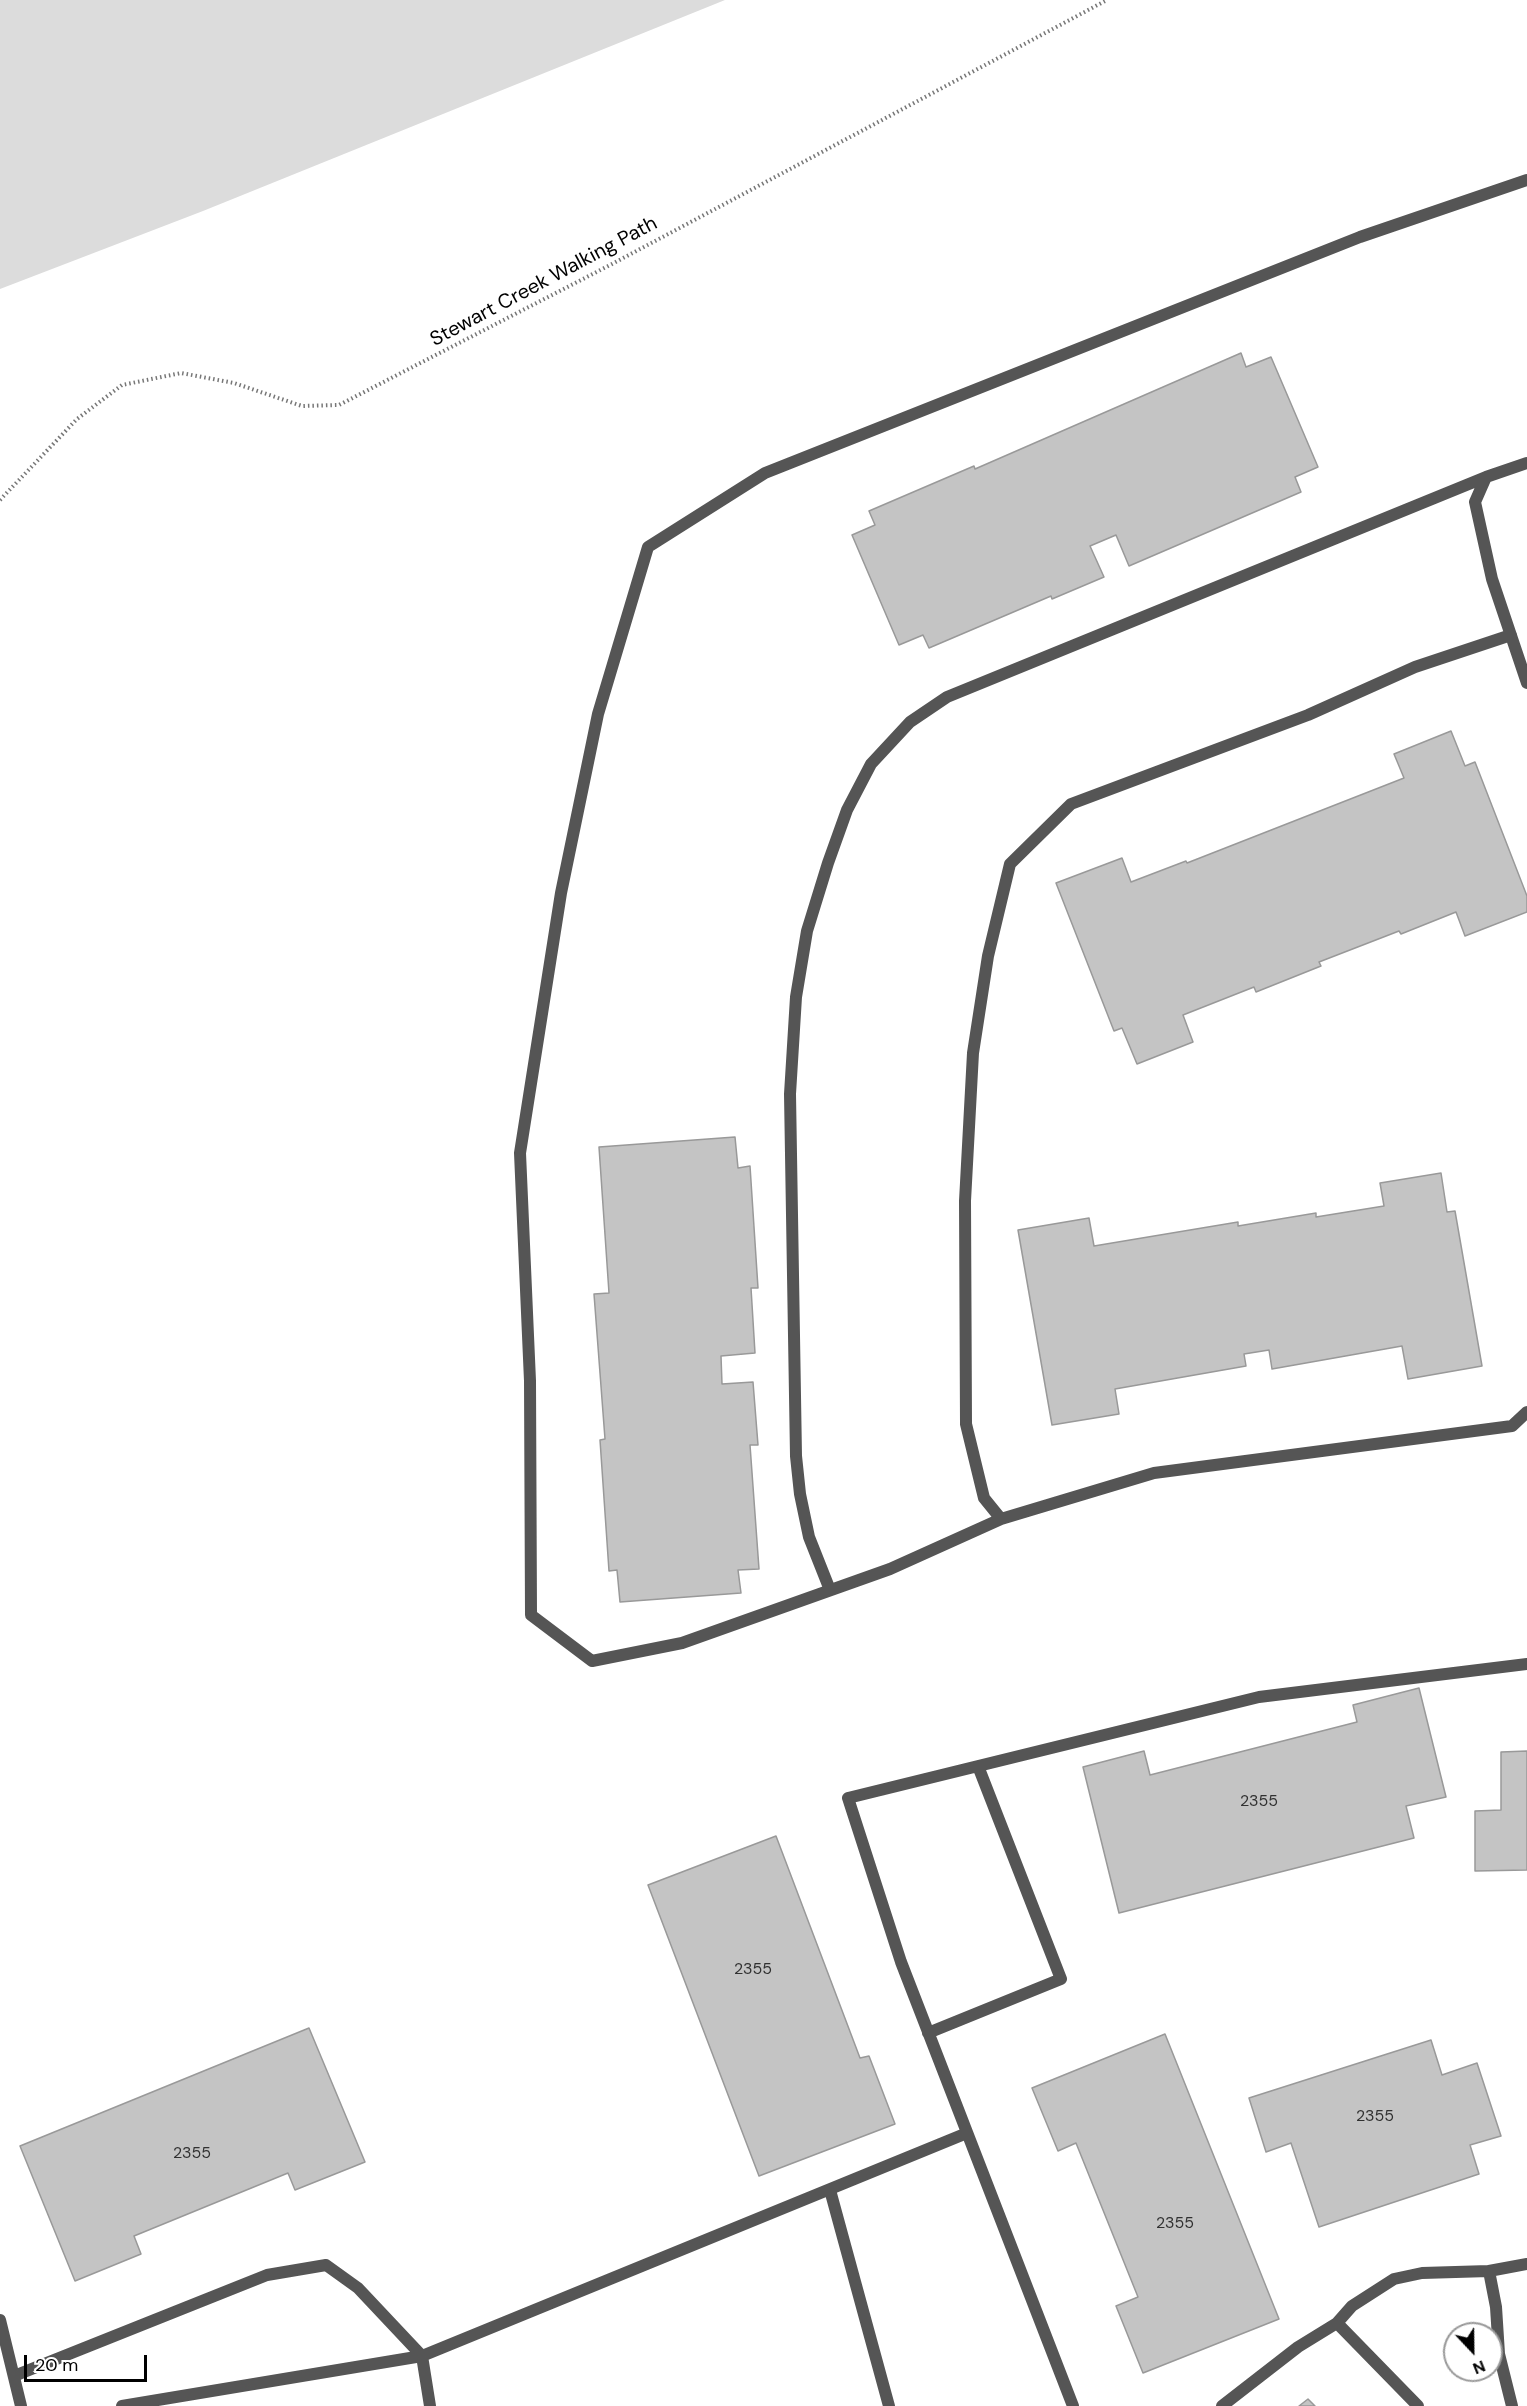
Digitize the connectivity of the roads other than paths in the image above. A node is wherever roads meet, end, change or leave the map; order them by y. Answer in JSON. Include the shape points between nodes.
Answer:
{"nodes":[{"id":1,"x":1527,"y":180,"type":"edge"},
{"id":2,"x":1527,"y":463,"type":"edge"},
{"id":3,"x":1486,"y":477,"type":"junction"},
{"id":4,"x":1510,"y":635,"type":"junction"},
{"id":5,"x":1527,"y":683,"type":"edge"},
{"id":6,"x":1527,"y":1412,"type":"edge"},
{"id":7,"x":1001,"y":1519,"type":"junction"},
{"id":8,"x":831,"y":1590,"type":"junction"},
{"id":9,"x":1527,"y":1664,"type":"edge"},
{"id":10,"x":978,"y":1766,"type":"junction"},
{"id":11,"x":928,"y":2033,"type":"junction"},
{"id":12,"x":967,"y":2133,"type":"junction"},
{"id":13,"x":830,"y":2190,"type":"junction"},
{"id":14,"x":1527,"y":2264,"type":"edge"},
{"id":15,"x":1489,"y":2271,"type":"junction"},
{"id":16,"x":0,"y":2320,"type":"edge"},
{"id":17,"x":1337,"y":2323,"type":"junction"},
{"id":18,"x":422,"y":2356,"type":"junction"},
{"id":19,"x":14,"y":2376,"type":"junction"},
{"id":20,"x":21,"y":2406,"type":"edge"},
{"id":21,"x":122,"y":2406,"type":"edge"},
{"id":22,"x":430,"y":2406,"type":"edge"},
{"id":23,"x":889,"y":2406,"type":"edge"},
{"id":24,"x":1073,"y":2406,"type":"edge"},
{"id":25,"x":1222,"y":2406,"type":"edge"},
{"id":26,"x":1418,"y":2406,"type":"edge"},
{"id":27,"x":1512,"y":2406,"type":"edge"}],
"edges":[{"from":1,"to":8,"type":"lane","via":[[1360,237],[765,472],[648,548],[598,714],[561,893],[520,1153],[530,1382],[531,1615],[592,1662],[682,1643]]},
{"from":2,"to":3,"type":"lane"},
{"from":3,"to":4,"type":"lane","via":[[1475,502],[1492,579]]},
{"from":3,"to":8,"type":"lane","via":[[947,697],[910,722],[871,764],[848,810],[807,931],[796,997],[790,1094],[796,1456],[809,1537]]},
{"from":4,"to":5,"type":"lane"},
{"from":4,"to":7,"type":"lane","via":[[1415,667],[1308,715],[1071,804],[1010,864],[988,956],[973,1053],[965,1201],[966,1424],[984,1498]]},
{"from":6,"to":7,"type":"lane","via":[[1512,1426],[1154,1473]]},
{"from":7,"to":8,"type":"lane","via":[[890,1569]]},
{"from":9,"to":10,"type":"lane","via":[[1259,1697]]},
{"from":10,"to":11,"type":"lane","via":[[1061,1978]]},
{"from":10,"to":11,"type":"lane","via":[[848,1798]]},
{"from":11,"to":12,"type":"lane"},
{"from":12,"to":13,"type":"lane"},
{"from":12,"to":24,"type":"lane"},
{"from":13,"to":18,"type":"lane"},
{"from":13,"to":23,"type":"lane"},
{"from":14,"to":15,"type":"lane"},
{"from":15,"to":17,"type":"lane","via":[[1422,2273],[1394,2279],[1352,2306]]},
{"from":15,"to":27,"type":"lane","via":[[1499,2354]]},
{"from":16,"to":19,"type":"lane"},
{"from":17,"to":25,"type":"lane","via":[[1298,2347]]},
{"from":17,"to":26,"type":"lane"},
{"from":18,"to":19,"type":"lane","via":[[358,2288],[326,2265],[267,2275]]},
{"from":18,"to":21,"type":"lane"},
{"from":18,"to":22,"type":"lane"},
{"from":19,"to":20,"type":"lane"}]}
